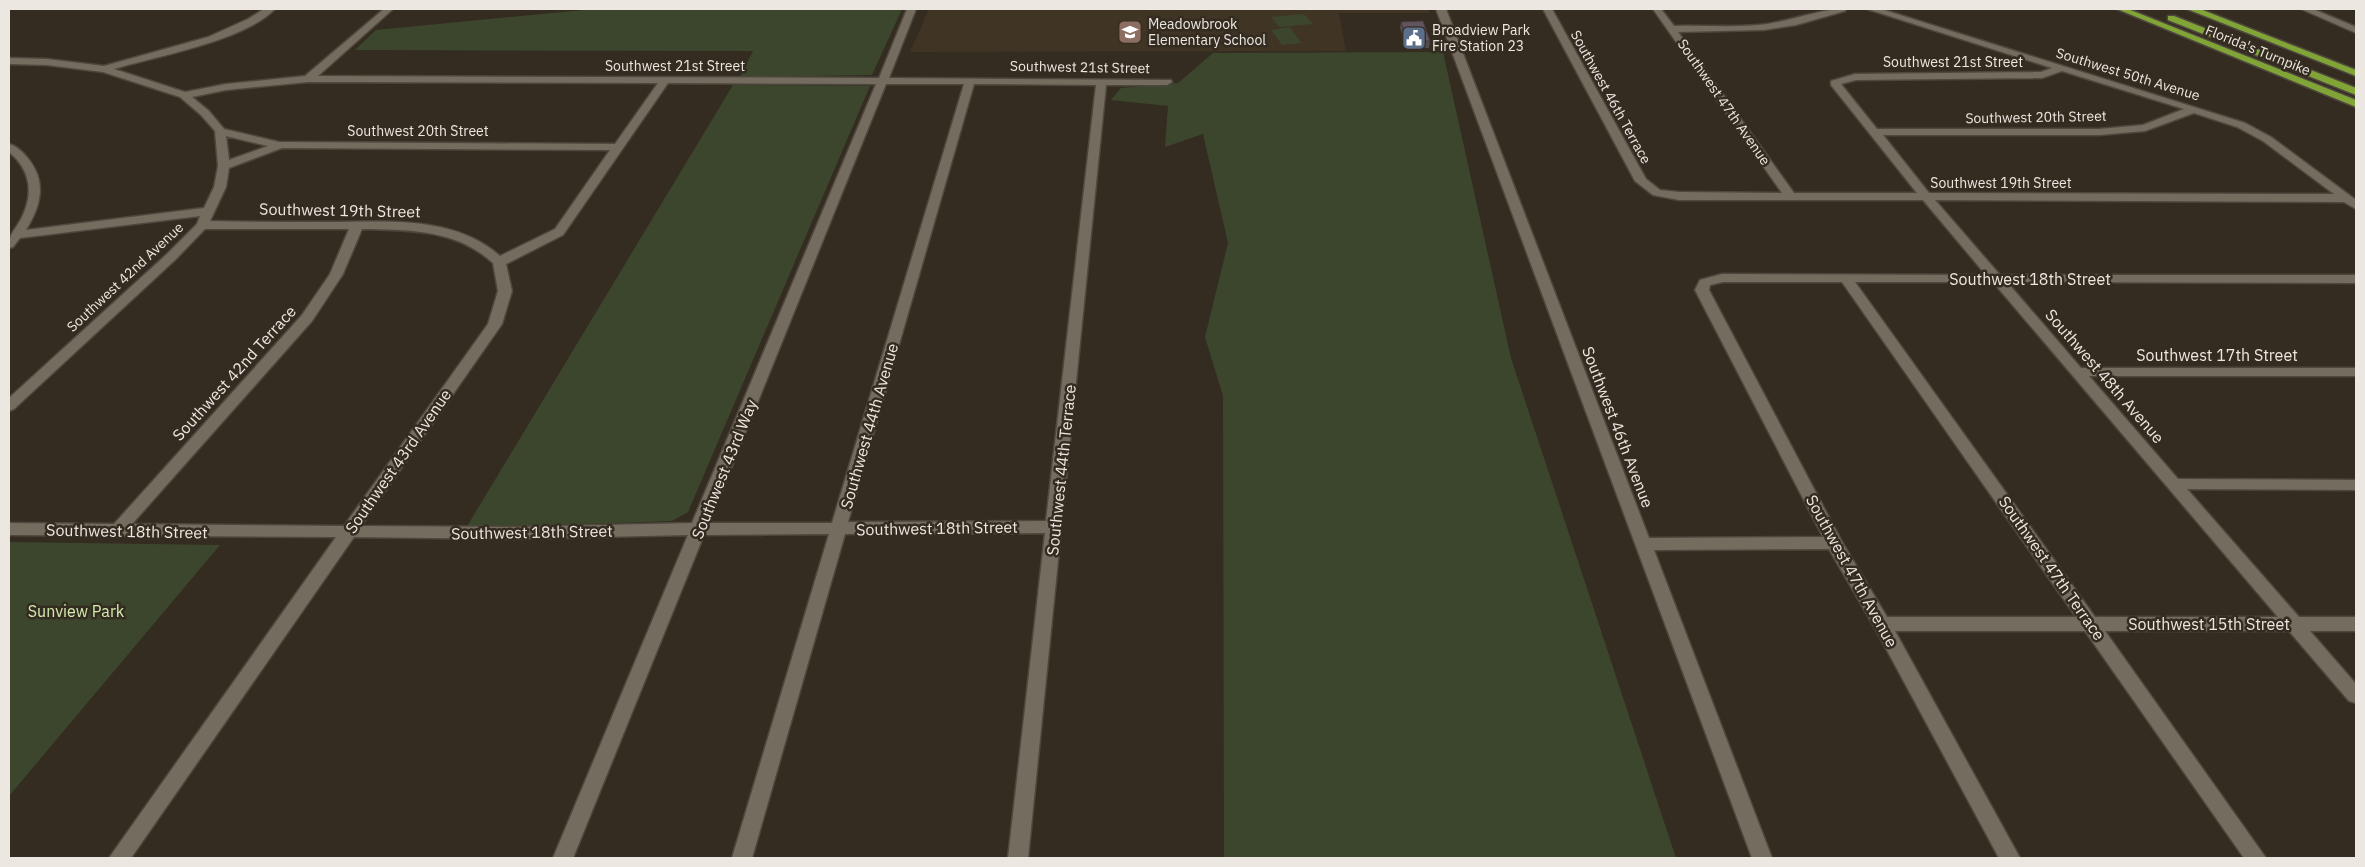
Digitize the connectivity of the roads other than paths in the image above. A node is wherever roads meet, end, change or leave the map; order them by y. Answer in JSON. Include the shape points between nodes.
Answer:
{"nodes":[{"id":1,"x":270,"y":9,"type":"edge"},
{"id":2,"x":389,"y":9,"type":"edge"},
{"id":3,"x":912,"y":9,"type":"edge"},
{"id":4,"x":1441,"y":9,"type":"edge"},
{"id":5,"x":1547,"y":9,"type":"edge"},
{"id":6,"x":1657,"y":9,"type":"edge"},
{"id":7,"x":1842,"y":9,"type":"edge"},
{"id":8,"x":1872,"y":9,"type":"edge"},
{"id":9,"x":2121,"y":9,"type":"edge"},
{"id":10,"x":2149,"y":9,"type":"edge"},
{"id":11,"x":2165,"y":9,"type":"edge"},
{"id":12,"x":2192,"y":9,"type":"edge"},
{"id":13,"x":2306,"y":9,"type":"edge"},
{"id":14,"x":1673,"y":29,"type":"junction"},
{"id":15,"x":2356,"y":30,"type":"edge"},
{"id":16,"x":9,"y":61,"type":"edge"},
{"id":17,"x":2062,"y":68,"type":"junction"},
{"id":18,"x":104,"y":69,"type":"junction"},
{"id":19,"x":2356,"y":73,"type":"edge"},
{"id":20,"x":308,"y":79,"type":"junction"},
{"id":21,"x":665,"y":80,"type":"junction"},
{"id":22,"x":884,"y":80,"type":"junction"},
{"id":23,"x":970,"y":80,"type":"junction"},
{"id":24,"x":1842,"y":80,"type":"joint"},
{"id":25,"x":1101,"y":82,"type":"junction"},
{"id":26,"x":1167,"y":82,"type":"dead end"},
{"id":27,"x":2356,"y":84,"type":"edge"},
{"id":28,"x":2356,"y":92,"type":"edge"},
{"id":29,"x":184,"y":95,"type":"junction"},
{"id":30,"x":2356,"y":104,"type":"edge"},
{"id":31,"x":2194,"y":109,"type":"junction"},
{"id":32,"x":220,"y":131,"type":"junction"},
{"id":33,"x":1873,"y":132,"type":"junction"},
{"id":34,"x":279,"y":145,"type":"junction"},
{"id":35,"x":9,"y":147,"type":"edge"},
{"id":36,"x":617,"y":147,"type":"junction"},
{"id":37,"x":224,"y":166,"type":"junction"},
{"id":38,"x":1657,"y":193,"type":"joint"},
{"id":39,"x":1790,"y":196,"type":"junction"},
{"id":40,"x":1927,"y":198,"type":"junction"},
{"id":41,"x":2346,"y":198,"type":"junction"},
{"id":42,"x":2356,"y":205,"type":"edge"},
{"id":43,"x":210,"y":211,"type":"junction"},
{"id":44,"x":202,"y":225,"type":"junction"},
{"id":45,"x":357,"y":225,"type":"junction"},
{"id":46,"x":13,"y":240,"type":"edge"},
{"id":47,"x":499,"y":262,"type":"junction"},
{"id":48,"x":1998,"y":278,"type":"junction"},
{"id":49,"x":1846,"y":279,"type":"junction"},
{"id":50,"x":2356,"y":279,"type":"edge"},
{"id":51,"x":1705,"y":282,"type":"joint"},
{"id":52,"x":2077,"y":372,"type":"junction"},
{"id":53,"x":2356,"y":372,"type":"edge"},
{"id":54,"x":9,"y":406,"type":"edge"},
{"id":55,"x":2176,"y":484,"type":"junction"},
{"id":56,"x":2356,"y":485,"type":"edge"},
{"id":57,"x":1055,"y":527,"type":"junction"},
{"id":58,"x":9,"y":529,"type":"edge"},
{"id":59,"x":699,"y":529,"type":"junction"},
{"id":60,"x":839,"y":529,"type":"junction"},
{"id":61,"x":117,"y":531,"type":"junction"},
{"id":62,"x":347,"y":533,"type":"junction"},
{"id":63,"x":1834,"y":543,"type":"junction"},
{"id":64,"x":1643,"y":544,"type":"junction"},
{"id":65,"x":1882,"y":624,"type":"junction"},
{"id":66,"x":2092,"y":624,"type":"junction"},
{"id":67,"x":2295,"y":624,"type":"junction"},
{"id":68,"x":2356,"y":624,"type":"edge"},
{"id":69,"x":2356,"y":696,"type":"edge"},
{"id":70,"x":119,"y":858,"type":"edge"},
{"id":71,"x":563,"y":858,"type":"edge"},
{"id":72,"x":742,"y":858,"type":"edge"},
{"id":73,"x":1018,"y":858,"type":"edge"},
{"id":74,"x":1762,"y":858,"type":"edge"},
{"id":75,"x":2010,"y":858,"type":"edge"},
{"id":76,"x":2256,"y":858,"type":"edge"}],
"edges":[{"from":1,"to":18,"type":"street","via":[[252,22],[225,34]]},
{"from":2,"to":20,"type":"street"},
{"from":3,"to":22,"type":"street"},
{"from":4,"to":64,"type":"street","name":"Southwest 46th Avenue"},
{"from":5,"to":38,"type":"street","name":"Southwest 46th Terrace","via":[[1641,181]]},
{"from":6,"to":14,"type":"street","name":"Southwest 47th Avenue"},
{"from":7,"to":14,"type":"street","via":[[1764,27]]},
{"from":8,"to":17,"type":"street","name":"Southwest 50th Avenue"},
{"from":9,"to":30,"type":"highway","name":"Florida's Turnpike"},
{"from":10,"to":28,"type":"highway"},
{"from":11,"to":27,"type":"highway"},
{"from":12,"to":19,"type":"highway","name":"Florida's Turnpike"},
{"from":13,"to":15,"type":"street"},
{"from":14,"to":39,"type":"street","name":"Southwest 47th Avenue"},
{"from":16,"to":18,"type":"street"},
{"from":17,"to":24,"type":"street","name":"Southwest 21st Street","via":[[2042,76],[1854,76]]},
{"from":17,"to":31,"type":"street","name":"Southwest 50th Avenue"},
{"from":18,"to":29,"type":"street"},
{"from":20,"to":21,"type":"street","name":"Southwest 21st Street"},
{"from":20,"to":29,"type":"street","name":"Southwest 21st Street"},
{"from":21,"to":22,"type":"street","name":"Southwest 21st Street"},
{"from":21,"to":36,"type":"street"},
{"from":22,"to":23,"type":"street","name":"Southwest 21st Street"},
{"from":22,"to":59,"type":"street","name":"Southwest 43rd Way"},
{"from":23,"to":25,"type":"street","name":"Southwest 21st Street"},
{"from":23,"to":60,"type":"street","name":"Southwest 44th Avenue"},
{"from":24,"to":33,"type":"street","name":"Southwest 48th Avenue","via":[[1835,83]]},
{"from":25,"to":26,"type":"street","name":"Southwest 21st Street"},
{"from":25,"to":57,"type":"street","name":"Southwest 44th Terrace"},
{"from":29,"to":32,"type":"street"},
{"from":31,"to":33,"type":"street","name":"Southwest 20th Street","via":[[2145,128],[2099,132]]},
{"from":31,"to":41,"type":"street","name":"Southwest 50th Avenue","via":[[2241,125],[2268,139]]},
{"from":32,"to":34,"type":"street","name":"Southwest 20th Street"},
{"from":32,"to":37,"type":"street","name":"Southwest 42nd Avenue"},
{"from":33,"to":40,"type":"street","name":"Southwest 48th Avenue"},
{"from":34,"to":36,"type":"street","name":"Southwest 20th Street"},
{"from":34,"to":37,"type":"street"},
{"from":35,"to":46,"type":"street","via":[[32,170],[36,183],[34,205]]},
{"from":36,"to":47,"type":"street","via":[[559,232]]},
{"from":37,"to":43,"type":"street","name":"Southwest 42nd Avenue","via":[[220,188]]},
{"from":38,"to":39,"type":"street","name":"Southwest 19th Street","via":[[1679,196]]},
{"from":39,"to":40,"type":"street","name":"Southwest 19th Street"},
{"from":40,"to":41,"type":"street","name":"Southwest 19th Street"},
{"from":40,"to":48,"type":"street","name":"Southwest 48th Avenue"},
{"from":41,"to":42,"type":"street","name":"Southwest 50th Avenue"},
{"from":43,"to":44,"type":"street","name":"Southwest 42nd Avenue"},
{"from":43,"to":46,"type":"street"},
{"from":44,"to":45,"type":"street","name":"Southwest 19th Street"},
{"from":44,"to":54,"type":"street","name":"Southwest 42nd Avenue"},
{"from":45,"to":47,"type":"street","name":"Southwest 19th Street","via":[[443,230],[487,249]]},
{"from":45,"to":61,"type":"street","name":"Southwest 42nd Terrace","via":[[332,285],[308,318]]},
{"from":47,"to":62,"type":"street","name":"Southwest 43rd Avenue","via":[[505,290],[495,324]]},
{"from":48,"to":49,"type":"street","name":"Southwest 18th Street"},
{"from":48,"to":50,"type":"street","name":"Southwest 18th Street"},
{"from":48,"to":52,"type":"street","name":"Southwest 48th Avenue"},
{"from":49,"to":51,"type":"street","name":"Southwest 18th Street","via":[[1722,278]]},
{"from":49,"to":66,"type":"street","name":"Southwest 47th Terrace"},
{"from":51,"to":63,"type":"street","name":"Southwest 47th Avenue","via":[[1702,290]]},
{"from":52,"to":53,"type":"street","name":"Southwest 17th Street"},
{"from":52,"to":55,"type":"street","name":"Southwest 48th Avenue"},
{"from":55,"to":56,"type":"street"},
{"from":55,"to":67,"type":"street","name":"Southwest 48th Avenue"},
{"from":57,"to":60,"type":"street","name":"Southwest 18th Street"},
{"from":57,"to":73,"type":"street","name":"Southwest 44th Terrace"},
{"from":58,"to":61,"type":"street","name":"Southwest 18th Street"},
{"from":59,"to":60,"type":"street","name":"Southwest 18th Street"},
{"from":59,"to":62,"type":"street","name":"Southwest 18th Street"},
{"from":59,"to":71,"type":"street","name":"Southwest 43rd Way"},
{"from":60,"to":72,"type":"street","name":"Southwest 44th Avenue"},
{"from":61,"to":62,"type":"street","name":"Southwest 18th Street"},
{"from":62,"to":70,"type":"street","name":"Southwest 43rd Avenue"},
{"from":63,"to":64,"type":"street"},
{"from":63,"to":65,"type":"street","name":"Southwest 47th Avenue"},
{"from":64,"to":74,"type":"street","name":"Southwest 46th Avenue"},
{"from":65,"to":66,"type":"street","name":"Southwest 15th Street"},
{"from":65,"to":75,"type":"street","name":"Southwest 47th Avenue"},
{"from":66,"to":67,"type":"street","name":"Southwest 15th Street"},
{"from":66,"to":76,"type":"street","name":"Southwest 47th Terrace"},
{"from":67,"to":68,"type":"street","name":"Southwest 15th Street"},
{"from":67,"to":69,"type":"street","name":"Southwest 48th Avenue"}]}
